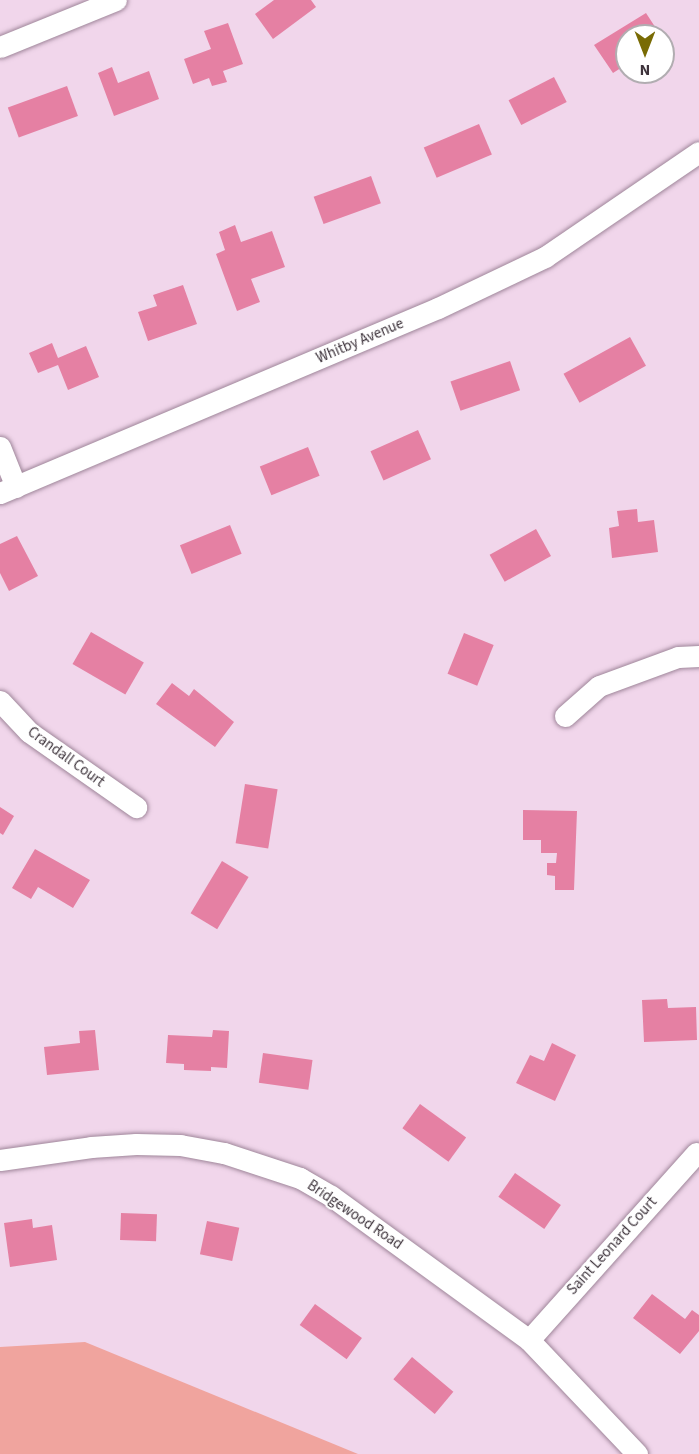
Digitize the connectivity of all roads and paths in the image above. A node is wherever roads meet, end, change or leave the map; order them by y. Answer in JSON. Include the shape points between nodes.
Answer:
{"nodes":[{"id":1,"x":116,"y":0,"type":"edge"},
{"id":2,"x":0,"y":47,"type":"edge"},
{"id":3,"x":699,"y":152,"type":"edge"},
{"id":4,"x":0,"y":447,"type":"edge"},
{"id":5,"x":8,"y":490,"type":"edge"},
{"id":6,"x":699,"y":656,"type":"edge"},
{"id":7,"x":0,"y":701,"type":"edge"},
{"id":8,"x":565,"y":716,"type":"dead end"},
{"id":9,"x":136,"y":807,"type":"dead end"},
{"id":10,"x":696,"y":1153,"type":"dead end"},
{"id":11,"x":0,"y":1160,"type":"edge"},
{"id":12,"x":529,"y":1340,"type":"junction"},
{"id":13,"x":637,"y":1454,"type":"edge"}],
"edges":[{"from":1,"to":2,"type":"street"},
{"from":3,"to":5,"type":"street","name":"Whitby Avenue","via":[[545,257],[438,308]]},
{"from":4,"to":5,"type":"street"},
{"from":6,"to":8,"type":"street","via":[[678,657],[599,686]]},
{"from":7,"to":9,"type":"street","name":"Crandall Court","via":[[29,732]]},
{"from":10,"to":12,"type":"street","name":"Saint Leonard Court"},
{"from":11,"to":12,"type":"street","name":"Bridgewood Road","via":[[136,1143],[180,1145],[268,1165],[331,1196]]},
{"from":12,"to":13,"type":"street","name":"Bridgewood Road"}]}
